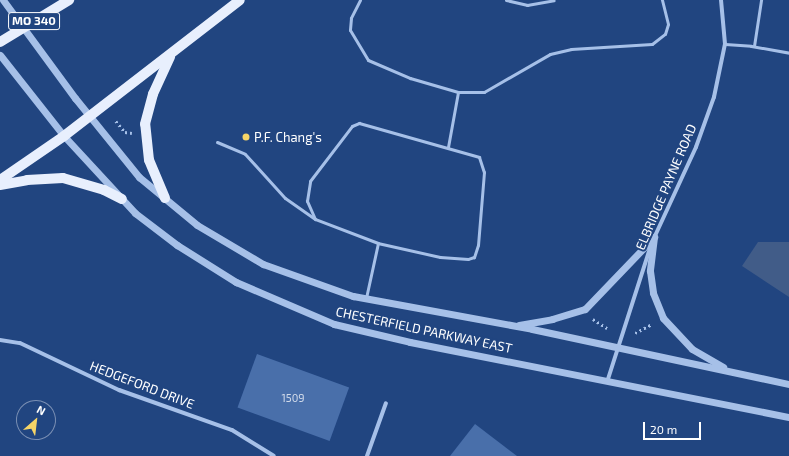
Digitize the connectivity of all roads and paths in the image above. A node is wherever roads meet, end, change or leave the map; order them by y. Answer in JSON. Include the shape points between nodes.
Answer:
{"nodes":[{"id":1,"x":3,"y":0,"type":"edge"},
{"id":2,"x":69,"y":0,"type":"edge"},
{"id":3,"x":240,"y":0,"type":"edge"},
{"id":4,"x":360,"y":0,"type":"edge"},
{"id":5,"x":506,"y":0,"type":"edge"},
{"id":6,"x":554,"y":0,"type":"edge"},
{"id":7,"x":662,"y":0,"type":"edge"},
{"id":8,"x":720,"y":0,"type":"edge"},
{"id":9,"x":761,"y":0,"type":"edge"},
{"id":10,"x":0,"y":42,"type":"edge"},
{"id":11,"x":725,"y":44,"type":"junction"},
{"id":12,"x":754,"y":46,"type":"junction"},
{"id":13,"x":789,"y":53,"type":"edge"},
{"id":14,"x":172,"y":54,"type":"junction"},
{"id":15,"x":0,"y":55,"type":"edge"},
{"id":16,"x":458,"y":92,"type":"junction"},
{"id":17,"x":90,"y":116,"type":"junction"},
{"id":18,"x":116,"y":120,"type":"dead end"},
{"id":19,"x":134,"y":134,"type":"dead end"},
{"id":20,"x":64,"y":136,"type":"junction"},
{"id":21,"x":217,"y":142,"type":"dead end"},
{"id":22,"x":448,"y":147,"type":"junction"},
{"id":23,"x":0,"y":180,"type":"edge"},
{"id":24,"x":0,"y":185,"type":"edge"},
{"id":25,"x":165,"y":198,"type":"junction"},
{"id":26,"x":122,"y":199,"type":"junction"},
{"id":27,"x":315,"y":219,"type":"junction"},
{"id":28,"x":654,"y":237,"type":"junction"},
{"id":29,"x":378,"y":243,"type":"junction"},
{"id":30,"x":366,"y":298,"type":"junction"},
{"id":31,"x":590,"y":318,"type":"dead end"},
{"id":32,"x":653,"y":323,"type":"dead end"},
{"id":33,"x":514,"y":326,"type":"junction"},
{"id":34,"x":607,"y":328,"type":"dead end"},
{"id":35,"x":635,"y":333,"type":"dead end"},
{"id":36,"x":0,"y":340,"type":"edge"},
{"id":37,"x":617,"y":347,"type":"junction"},
{"id":38,"x":729,"y":371,"type":"junction"},
{"id":39,"x":608,"y":380,"type":"junction"},
{"id":40,"x":789,"y":384,"type":"edge"},
{"id":41,"x":386,"y":403,"type":"dead end"},
{"id":42,"x":789,"y":417,"type":"edge"},
{"id":43,"x":274,"y":456,"type":"edge"},
{"id":44,"x":367,"y":456,"type":"edge"}],
"edges":[{"from":1,"to":17,"type":"street","name":"CHESTERFIELD PARKWAY EAST"},
{"from":2,"to":10,"type":"main road","number":"MO 340","bridge":true},
{"from":3,"to":14,"type":"main road"},
{"from":4,"to":16,"type":"lane","via":[[351,18],[350,30],[368,60],[410,78]]},
{"from":5,"to":6,"type":"lane","via":[[527,5]]},
{"from":7,"to":16,"type":"lane","via":[[668,24],[665,34],[652,44],[570,49],[550,54],[484,92]]},
{"from":8,"to":11,"type":"street","name":"ELBRIDGE PAYNE ROAD"},
{"from":9,"to":12,"type":"lane"},
{"from":11,"to":12,"type":"lane"},
{"from":11,"to":28,"type":"street","name":"ELBRIDGE PAYNE ROAD","via":[[714,97],[696,147]]},
{"from":12,"to":13,"type":"lane"},
{"from":14,"to":17,"type":"main road"},
{"from":14,"to":25,"type":"main road","via":[[153,94],[145,124],[149,160]]},
{"from":15,"to":20,"type":"street","name":"CHESTERFIELD PARKWAY EAST"},
{"from":16,"to":22,"type":"lane"},
{"from":17,"to":20,"type":"main road"},
{"from":17,"to":25,"type":"street","name":"CHESTERFIELD PARKWAY EAST","via":[[138,177]]},
{"from":18,"to":19,"type":"path","via":[[125,132]]},
{"from":20,"to":23,"type":"main road"},
{"from":20,"to":26,"type":"street","name":"CHESTERFIELD PARKWAY EAST"},
{"from":21,"to":27,"type":"lane","via":[[245,154],[285,198]]},
{"from":22,"to":27,"type":"lane","via":[[359,123],[352,126],[310,181],[307,201]]},
{"from":22,"to":29,"type":"lane","via":[[479,157],[483,165],[478,245],[474,257],[440,257]]},
{"from":24,"to":26,"type":"main road","via":[[63,178],[104,190]]},
{"from":25,"to":30,"type":"street","name":"CHESTERFIELD PARKWAY EAST","via":[[197,225],[263,264]]},
{"from":26,"to":39,"type":"street","name":"CHESTERFIELD PARKWAY EAST","via":[[135,213],[177,245],[236,282],[334,324],[410,342]]},
{"from":27,"to":29,"type":"lane"},
{"from":28,"to":33,"type":"street","via":[[585,309],[552,319]]},
{"from":28,"to":37,"type":"street","name":"ELBRIDGE PAYNE ROAD"},
{"from":28,"to":38,"type":"street","via":[[650,271],[653,293],[663,318],[692,349]]},
{"from":29,"to":30,"type":"lane"},
{"from":30,"to":33,"type":"street","name":"CHESTERFIELD PARKWAY EAST"},
{"from":31,"to":34,"type":"path"},
{"from":32,"to":35,"type":"path"},
{"from":33,"to":37,"type":"street","name":"CHESTERFIELD PARKWAY EAST"},
{"from":36,"to":43,"type":"street","name":"HEDGEFORD DRIVE","via":[[20,343],[119,390],[232,430]]},
{"from":37,"to":38,"type":"street","name":"CHESTERFIELD PARKWAY EAST"},
{"from":37,"to":39,"type":"street","name":"ELBRIDGE PAYNE ROAD"},
{"from":38,"to":40,"type":"street","name":"CHESTERFIELD PARKWAY EAST"},
{"from":39,"to":42,"type":"street","name":"CHESTERFIELD PARKWAY EAST"},
{"from":41,"to":44,"type":"street"}]}
